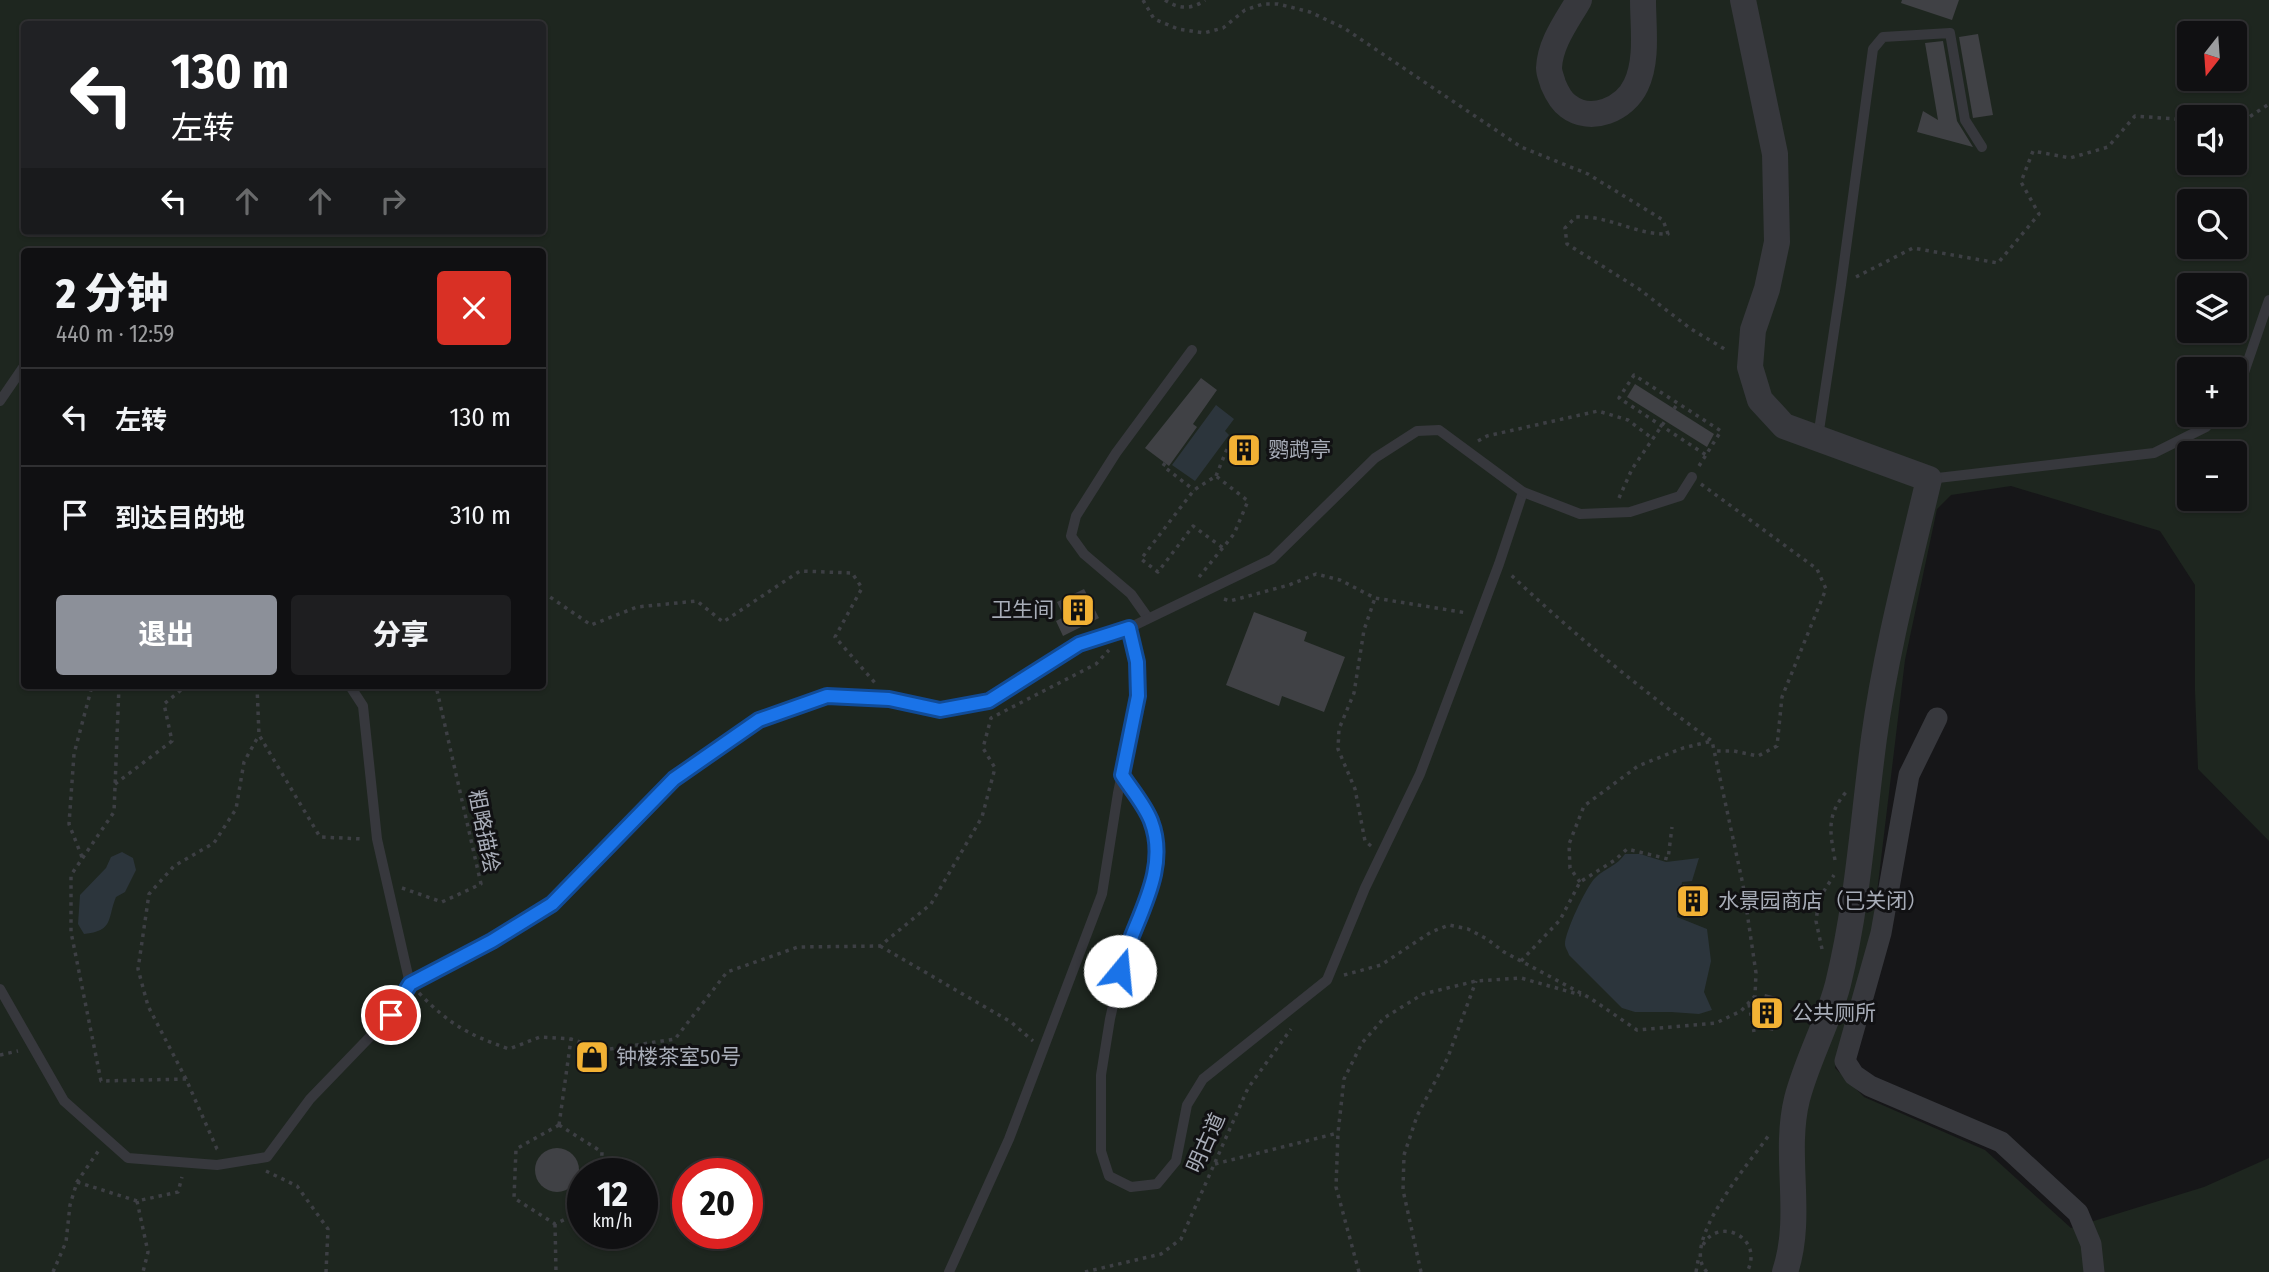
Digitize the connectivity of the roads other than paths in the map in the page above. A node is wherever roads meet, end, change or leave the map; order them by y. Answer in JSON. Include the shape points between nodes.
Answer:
{"nodes":[{"id":1,"x":1579,"y":0,"type":"edge"},
{"id":2,"x":1643,"y":0,"type":"edge"},
{"id":3,"x":1743,"y":0,"type":"edge"},
{"id":4,"x":1982,"y":147,"type":"dead end"},
{"id":5,"x":2269,"y":300,"type":"edge"},
{"id":6,"x":1192,"y":350,"type":"dead end"},
{"id":7,"x":2247,"y":364,"type":"edge"},
{"id":8,"x":21,"y":370,"type":"edge"},
{"id":9,"x":0,"y":401,"type":"edge"},
{"id":10,"x":2206,"y":427,"type":"edge"},
{"id":11,"x":1818,"y":440,"type":"junction"},
{"id":12,"x":1692,"y":477,"type":"road end"},
{"id":13,"x":1929,"y":479,"type":"junction"},
{"id":14,"x":1523,"y":492,"type":"junction"},
{"id":15,"x":1149,"y":618,"type":"junction"},
{"id":16,"x":1129,"y":628,"type":"junction"},
{"id":17,"x":352,"y":689,"type":"edge"},
{"id":18,"x":1937,"y":718,"type":"dead end"},
{"id":19,"x":1122,"y":775,"type":"junction"},
{"id":20,"x":410,"y":984,"type":"junction"},
{"id":21,"x":0,"y":989,"type":"edge"},
{"id":22,"x":949,"y":1272,"type":"edge"},
{"id":23,"x":1785,"y":1272,"type":"edge"},
{"id":24,"x":2094,"y":1272,"type":"edge"}],
"edges":[{"from":1,"to":2,"type":"street","via":[[1553,46],[1549,71],[1567,106],[1585,113],[1608,112],[1625,102],[1636,84],[1644,52]]},
{"from":3,"to":11,"type":"street","via":[[1775,154],[1777,243],[1753,330],[1750,367],[1759,400],[1784,426]]},
{"from":4,"to":11,"type":"lane","via":[[1965,120],[1950,33],[1883,37],[1873,49]]},
{"from":5,"to":7,"type":"lane"},
{"from":6,"to":15,"type":"lane","via":[[1116,453],[1076,516],[1071,536]]},
{"from":8,"to":9,"type":"lane"},
{"from":10,"to":13,"type":"lane","via":[[2154,453]]},
{"from":11,"to":13,"type":"street"},
{"from":12,"to":14,"type":"lane","via":[[1680,496],[1630,512],[1580,514]]},
{"from":13,"to":23,"type":"street","via":[[1891,642],[1838,987],[1797,1098],[1791,1132],[1794,1224]]},
{"from":14,"to":15,"type":"lane","via":[[1439,430],[1417,430],[1375,458],[1272,559]]},
{"from":14,"to":19,"type":"lane","via":[[1420,774],[1327,980],[1203,1079],[1187,1105],[1176,1161],[1157,1184],[1131,1186],[1109,1176],[1101,1151],[1101,1075],[1126,948],[1143,913],[1159,855],[1151,820]]},
{"from":15,"to":16,"type":"lane"},
{"from":16,"to":19,"type":"lane","via":[[1138,696]]},
{"from":16,"to":20,"type":"lane","via":[[1079,644],[989,701],[940,710],[889,699],[827,696],[759,720],[674,779],[552,904]]},
{"from":17,"to":20,"type":"lane","via":[[363,706],[377,839]]},
{"from":18,"to":24,"type":"street","via":[[1909,775],[1881,933],[1845,1061],[1854,1076],[1870,1086],[2001,1142],[2078,1213],[2091,1244]]},
{"from":19,"to":22,"type":"lane","via":[[1102,894],[1009,1139]]},
{"from":20,"to":21,"type":"lane","via":[[391,1015],[310,1099],[267,1157],[217,1165],[128,1158],[64,1101]]}]}
